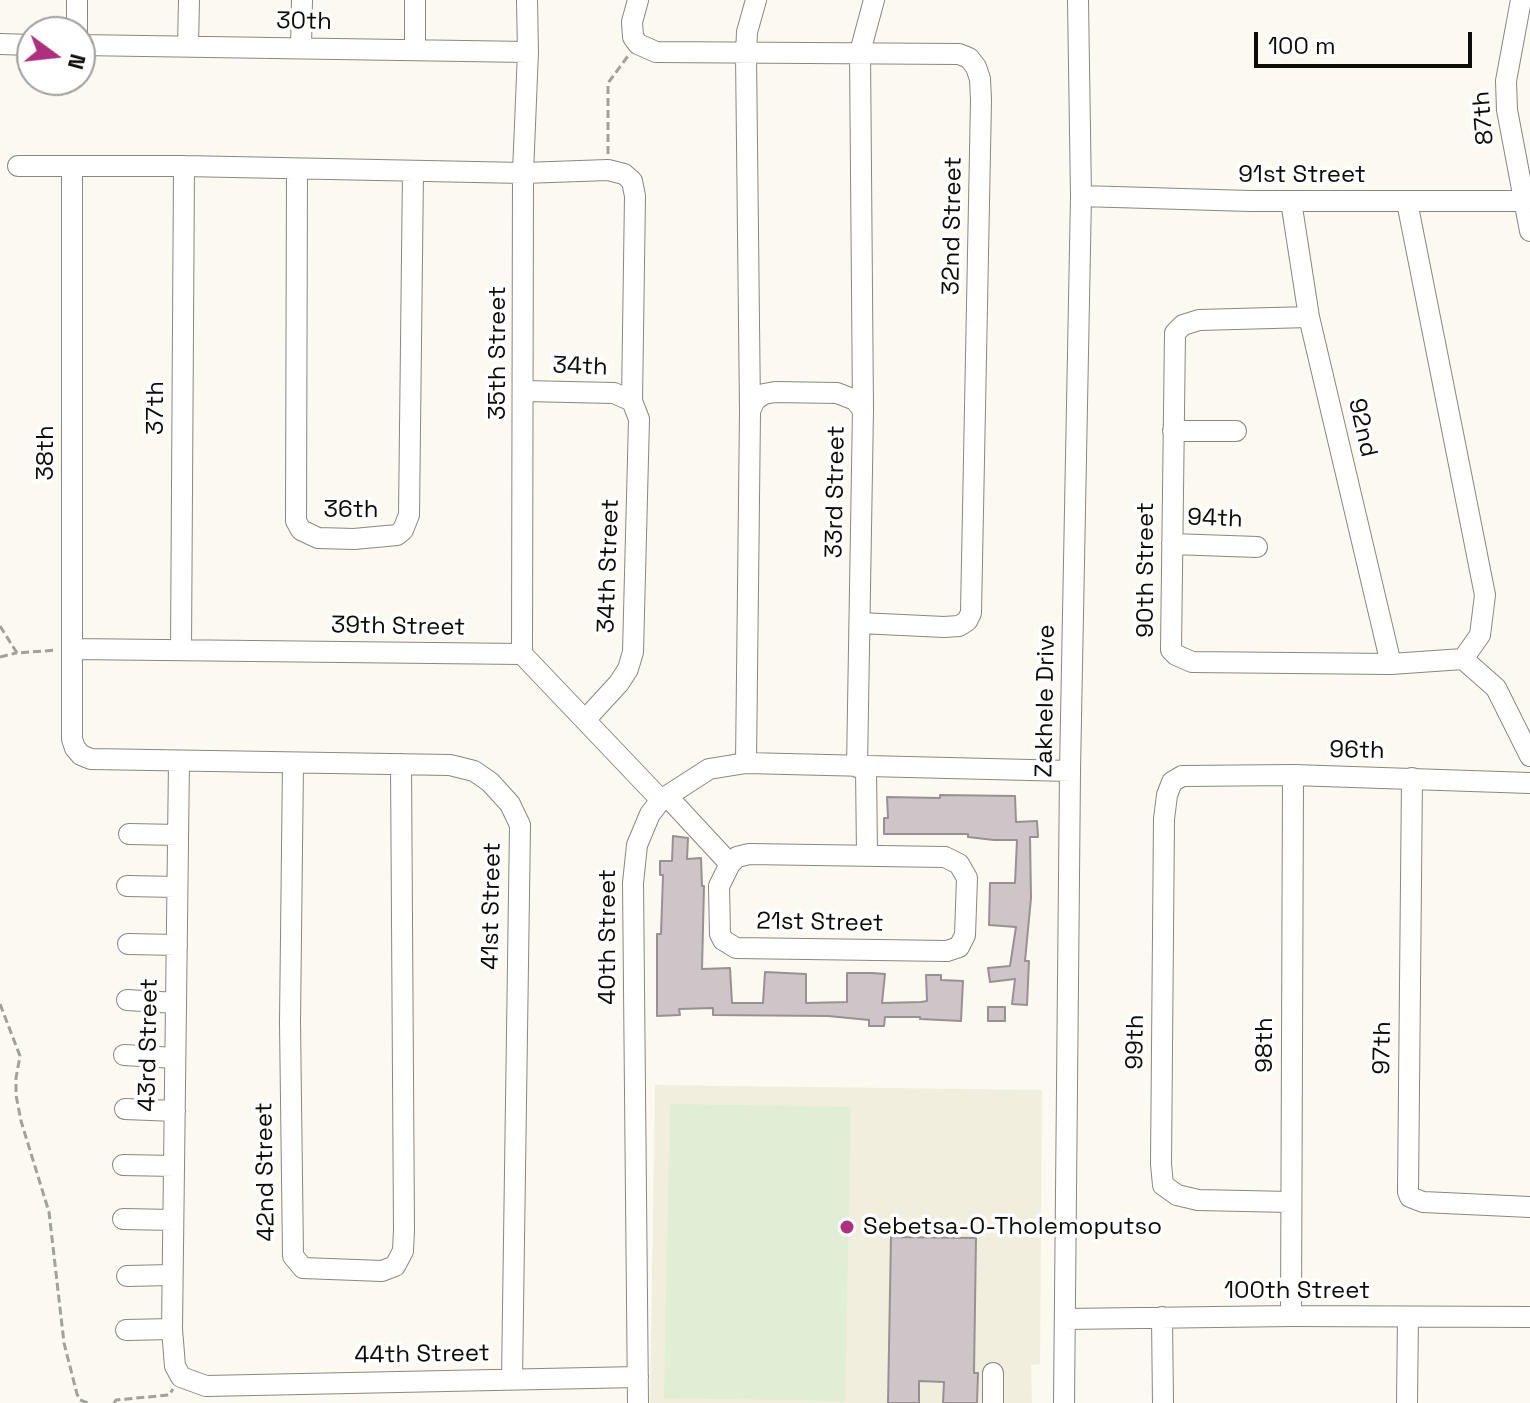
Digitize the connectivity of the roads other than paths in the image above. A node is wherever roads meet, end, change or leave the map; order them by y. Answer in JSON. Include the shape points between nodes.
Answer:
{"nodes":[{"id":1,"x":189,"y":0,"type":"edge"},
{"id":2,"x":302,"y":0,"type":"edge"},
{"id":3,"x":415,"y":0,"type":"edge"},
{"id":4,"x":527,"y":0,"type":"edge"},
{"id":5,"x":638,"y":0,"type":"edge"},
{"id":6,"x":756,"y":0,"type":"edge"},
{"id":7,"x":874,"y":0,"type":"edge"},
{"id":8,"x":1078,"y":0,"type":"edge"},
{"id":9,"x":1521,"y":0,"type":"edge"},
{"id":10,"x":96,"y":45,"type":"edge"},
{"id":11,"x":188,"y":46,"type":"junction"},
{"id":12,"x":301,"y":48,"type":"junction"},
{"id":13,"x":415,"y":49,"type":"junction"},
{"id":14,"x":528,"y":52,"type":"junction"},
{"id":15,"x":860,"y":52,"type":"junction"},
{"id":16,"x":746,"y":54,"type":"junction"},
{"id":17,"x":18,"y":166,"type":"dead end"},
{"id":18,"x":184,"y":166,"type":"junction"},
{"id":19,"x":72,"y":167,"type":"junction"},
{"id":20,"x":297,"y":169,"type":"junction"},
{"id":21,"x":413,"y":171,"type":"junction"},
{"id":22,"x":523,"y":173,"type":"junction"},
{"id":23,"x":1081,"y":196,"type":"junction"},
{"id":24,"x":1291,"y":201,"type":"junction"},
{"id":25,"x":1523,"y":201,"type":"junction"},
{"id":26,"x":1407,"y":202,"type":"junction"},
{"id":27,"x":1530,"y":231,"type":"edge"},
{"id":28,"x":1309,"y":317,"type":"junction"},
{"id":29,"x":524,"y":391,"type":"junction"},
{"id":30,"x":632,"y":401,"type":"junction"},
{"id":31,"x":863,"y":410,"type":"junction"},
{"id":32,"x":750,"y":411,"type":"junction"},
{"id":33,"x":1173,"y":431,"type":"junction"},
{"id":34,"x":1236,"y":431,"type":"dead end"},
{"id":35,"x":1172,"y":544,"type":"junction"},
{"id":36,"x":1257,"y":547,"type":"dead end"},
{"id":37,"x":860,"y":623,"type":"junction"},
{"id":38,"x":73,"y":649,"type":"junction"},
{"id":39,"x":181,"y":650,"type":"junction"},
{"id":40,"x":522,"y":654,"type":"junction"},
{"id":41,"x":1463,"y":659,"type":"junction"},
{"id":42,"x":1391,"y":664,"type":"junction"},
{"id":43,"x":586,"y":719,"type":"junction"},
{"id":44,"x":72,"y":739,"type":"joint"},
{"id":45,"x":1530,"y":756,"type":"edge"},
{"id":46,"x":179,"y":761,"type":"junction"},
{"id":47,"x":293,"y":763,"type":"junction"},
{"id":48,"x":746,"y":763,"type":"junction"},
{"id":49,"x":401,"y":764,"type":"junction"},
{"id":50,"x":862,"y":767,"type":"junction"},
{"id":51,"x":1070,"y":771,"type":"junction"},
{"id":52,"x":1293,"y":775,"type":"junction"},
{"id":53,"x":1182,"y":776,"type":"joint"},
{"id":54,"x":1412,"y":778,"type":"junction"},
{"id":55,"x":1530,"y":783,"type":"edge"},
{"id":56,"x":664,"y":798,"type":"junction"},
{"id":57,"x":129,"y":834,"type":"dead end"},
{"id":58,"x":178,"y":835,"type":"junction"},
{"id":59,"x":867,"y":854,"type":"junction"},
{"id":60,"x":730,"y":864,"type":"junction"},
{"id":61,"x":127,"y":886,"type":"dead end"},
{"id":62,"x":177,"y":887,"type":"junction"},
{"id":63,"x":128,"y":944,"type":"dead end"},
{"id":64,"x":177,"y":945,"type":"junction"},
{"id":65,"x":127,"y":1000,"type":"dead end"},
{"id":66,"x":176,"y":1003,"type":"junction"},
{"id":67,"x":124,"y":1055,"type":"dead end"},
{"id":68,"x":175,"y":1058,"type":"junction"},
{"id":69,"x":125,"y":1109,"type":"dead end"},
{"id":70,"x":175,"y":1111,"type":"junction"},
{"id":71,"x":123,"y":1165,"type":"dead end"},
{"id":72,"x":174,"y":1166,"type":"junction"},
{"id":73,"x":1290,"y":1202,"type":"junction"},
{"id":74,"x":1530,"y":1207,"type":"edge"},
{"id":75,"x":123,"y":1219,"type":"dead end"},
{"id":76,"x":173,"y":1220,"type":"junction"},
{"id":77,"x":172,"y":1275,"type":"junction"},
{"id":78,"x":127,"y":1276,"type":"dead end"},
{"id":79,"x":1291,"y":1316,"type":"junction"},
{"id":80,"x":1162,"y":1317,"type":"junction"},
{"id":81,"x":1408,"y":1317,"type":"junction"},
{"id":82,"x":1530,"y":1317,"type":"edge"},
{"id":83,"x":1065,"y":1319,"type":"junction"},
{"id":84,"x":172,"y":1329,"type":"junction"},
{"id":85,"x":126,"y":1330,"type":"dead end"},
{"id":86,"x":993,"y":1373,"type":"dead end"},
{"id":87,"x":638,"y":1377,"type":"junction"},
{"id":88,"x":512,"y":1379,"type":"junction"},
{"id":89,"x":206,"y":1386,"type":"joint"},
{"id":90,"x":638,"y":1403,"type":"edge"},
{"id":91,"x":993,"y":1403,"type":"edge"},
{"id":92,"x":1064,"y":1403,"type":"edge"},
{"id":93,"x":1163,"y":1403,"type":"edge"},
{"id":94,"x":1407,"y":1403,"type":"edge"}],
"edges":[{"from":1,"to":11,"type":"street"},
{"from":2,"to":12,"type":"street"},
{"from":3,"to":13,"type":"street"},
{"from":4,"to":14,"type":"street","name":"35th Street"},
{"from":5,"to":16,"type":"street","name":"32nd Street","via":[[632,22],[638,44],[656,52]]},
{"from":6,"to":16,"type":"street"},
{"from":7,"to":15,"type":"street"},
{"from":8,"to":23,"type":"street","name":"Zakhele Drive"},
{"from":9,"to":25,"type":"street","name":"87th","via":[[1506,81]]},
{"from":10,"to":11,"type":"street","name":"30th"},
{"from":11,"to":12,"type":"street","name":"30th"},
{"from":12,"to":13,"type":"street","name":"30th"},
{"from":13,"to":14,"type":"street","name":"30th"},
{"from":14,"to":22,"type":"street","name":"35th Street"},
{"from":15,"to":16,"type":"street","name":"32nd Street"},
{"from":15,"to":31,"type":"street"},
{"from":15,"to":37,"type":"street","name":"32nd Street","via":[[959,54],[976,67],[981,100],[971,613],[959,626]]},
{"from":16,"to":32,"type":"street"},
{"from":17,"to":19,"type":"street"},
{"from":18,"to":19,"type":"street"},
{"from":18,"to":20,"type":"street"},
{"from":18,"to":39,"type":"street","name":"37th"},
{"from":19,"to":38,"type":"street","name":"38th"},
{"from":20,"to":21,"type":"street"},
{"from":20,"to":21,"type":"street","name":"36th","via":[[296,521],[308,535],[354,539],[397,535],[409,515]]},
{"from":21,"to":22,"type":"street"},
{"from":22,"to":29,"type":"street","name":"35th Street"},
{"from":22,"to":30,"type":"street","name":"34th Street","via":[[608,170],[624,174],[635,187]]},
{"from":23,"to":24,"type":"street","name":"91st Street"},
{"from":23,"to":51,"type":"street","name":"Zakhele Drive"},
{"from":24,"to":26,"type":"street","name":"91st Street"},
{"from":24,"to":28,"type":"street","name":"92nd"},
{"from":25,"to":26,"type":"street","name":"91st Street"},
{"from":25,"to":27,"type":"street","name":"87th"},
{"from":26,"to":41,"type":"street","via":[[1485,595],[1480,635]]},
{"from":28,"to":33,"type":"street","name":"90th Street","via":[[1199,320],[1179,327],[1174,342]]},
{"from":28,"to":42,"type":"street","name":"92nd"},
{"from":29,"to":30,"type":"street","name":"34th","via":[[614,393]]},
{"from":29,"to":40,"type":"street","name":"35th Street"},
{"from":30,"to":43,"type":"street","name":"34th Street","via":[[639,419],[633,652],[619,683]]},
{"from":31,"to":32,"type":"street","name":"33rd Street","via":[[837,393],[775,392],[755,400]]},
{"from":31,"to":37,"type":"street","name":"33rd Street"},
{"from":32,"to":48,"type":"street"},
{"from":33,"to":34,"type":"street"},
{"from":33,"to":35,"type":"street","name":"90th Street"},
{"from":35,"to":36,"type":"street","name":"94th"},
{"from":35,"to":42,"type":"street","name":"90th Street","via":[[1169,640],[1176,655],[1192,662]]},
{"from":37,"to":50,"type":"street","name":"33rd Street"},
{"from":38,"to":39,"type":"street","name":"39th Street"},
{"from":38,"to":44,"type":"street","name":"38th"},
{"from":39,"to":40,"type":"street","name":"39th Street"},
{"from":40,"to":43,"type":"street"},
{"from":41,"to":42,"type":"street","name":"90th Street"},
{"from":41,"to":45,"type":"street","via":[[1496,688]]},
{"from":43,"to":56,"type":"street"},
{"from":44,"to":46,"type":"street","name":"41st Street","via":[[81,755],[91,759]]},
{"from":46,"to":47,"type":"street","name":"41st Street"},
{"from":46,"to":58,"type":"street","name":"43rd Street"},
{"from":47,"to":49,"type":"street","name":"41st Street"},
{"from":47,"to":49,"type":"street","name":"42nd Street","via":[[293,1256],[303,1268],[382,1271],[395,1266],[403,1251],[404,1230]]},
{"from":48,"to":50,"type":"street","name":"40th Street"},
{"from":48,"to":56,"type":"street","name":"40th Street","via":[[709,769]]},
{"from":49,"to":88,"type":"street","name":"41st Street","via":[[474,771],[510,804],[520,825]]},
{"from":50,"to":51,"type":"street","name":"40th Street"},
{"from":50,"to":59,"type":"street","name":"33rd Street"},
{"from":51,"to":83,"type":"street","name":"Zakhele Drive"},
{"from":52,"to":53,"type":"street","name":"96th"},
{"from":52,"to":54,"type":"street","name":"96th"},
{"from":52,"to":73,"type":"street","name":"98th"},
{"from":53,"to":73,"type":"street","name":"99th","via":[[1169,789],[1164,819],[1163,1185],[1198,1200]]},
{"from":54,"to":55,"type":"street","name":"96th"},
{"from":54,"to":74,"type":"street","name":"97th","via":[[1408,1192],[1423,1202]]},
{"from":56,"to":60,"type":"street"},
{"from":56,"to":87,"type":"street","name":"40th Street","via":[[642,831],[633,862]]},
{"from":57,"to":58,"type":"street"},
{"from":58,"to":62,"type":"street","name":"43rd Street"},
{"from":59,"to":60,"type":"street","name":"21st Street","via":[[749,854]]},
{"from":59,"to":60,"type":"street","name":"21st Street","via":[[945,857],[959,864],[967,878],[965,935],[959,947],[736,948],[723,940],[719,926],[719,886]]},
{"from":61,"to":62,"type":"street"},
{"from":62,"to":64,"type":"street","name":"43rd Street"},
{"from":63,"to":64,"type":"street"},
{"from":64,"to":66,"type":"street","name":"43rd Street"},
{"from":65,"to":66,"type":"street"},
{"from":66,"to":68,"type":"street","name":"43rd Street"},
{"from":67,"to":68,"type":"street"},
{"from":68,"to":70,"type":"street","name":"43rd Street"},
{"from":69,"to":70,"type":"street"},
{"from":70,"to":72,"type":"street","name":"43rd Street"},
{"from":71,"to":72,"type":"street"},
{"from":72,"to":76,"type":"street","name":"43rd Street"},
{"from":73,"to":79,"type":"street","name":"98th"},
{"from":75,"to":76,"type":"street"},
{"from":76,"to":77,"type":"street","name":"43rd Street"},
{"from":77,"to":78,"type":"street"},
{"from":77,"to":84,"type":"street","name":"43rd Street"},
{"from":79,"to":80,"type":"street","name":"100th Street"},
{"from":79,"to":81,"type":"street","name":"100th Street"},
{"from":80,"to":83,"type":"street","name":"100th Street"},
{"from":80,"to":93,"type":"street"},
{"from":81,"to":82,"type":"street","name":"100th Street"},
{"from":81,"to":94,"type":"street"},
{"from":83,"to":92,"type":"street","name":"Zakhele Drive"},
{"from":84,"to":85,"type":"street"},
{"from":84,"to":89,"type":"street","name":"43rd Street","via":[[181,1377]]},
{"from":86,"to":91,"type":"street"},
{"from":87,"to":88,"type":"street","name":"44th Street"},
{"from":87,"to":90,"type":"street","name":"40th Street"},
{"from":88,"to":89,"type":"street","name":"44th Street"}]}
